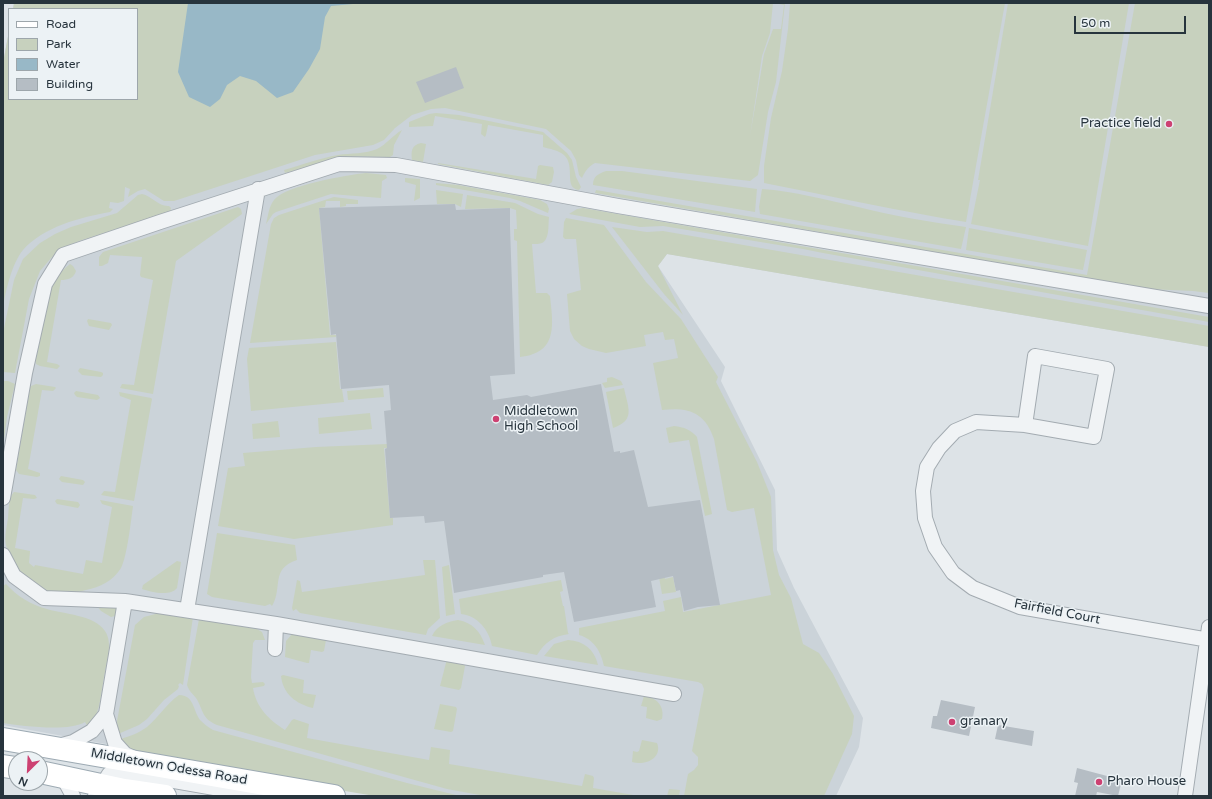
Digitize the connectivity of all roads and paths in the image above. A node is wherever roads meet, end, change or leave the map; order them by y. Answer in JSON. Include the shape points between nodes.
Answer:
{"nodes":[{"id":1,"x":258,"y":190,"type":"junction"},
{"id":2,"x":1209,"y":306,"type":"edge"},
{"id":3,"x":1025,"y":425,"type":"junction"},
{"id":4,"x":3,"y":498,"type":"edge"},
{"id":5,"x":3,"y":555,"type":"edge"},
{"id":6,"x":125,"y":601,"type":"junction"},
{"id":7,"x":187,"y":610,"type":"junction"},
{"id":8,"x":276,"y":624,"type":"junction"},
{"id":9,"x":1208,"y":636,"type":"edge"},
{"id":10,"x":275,"y":649,"type":"dead end"},
{"id":11,"x":674,"y":694,"type":"dead end"},
{"id":12,"x":106,"y":714,"type":"junction"},
{"id":13,"x":3,"y":739,"type":"edge"},
{"id":14,"x":52,"y":748,"type":"junction"},
{"id":15,"x":144,"y":763,"type":"junction"},
{"id":16,"x":48,"y":773,"type":"edge"},
{"id":17,"x":62,"y":776,"type":"junction"},
{"id":18,"x":285,"y":788,"type":"junction"},
{"id":19,"x":109,"y":792,"type":"edge"},
{"id":20,"x":73,"y":796,"type":"edge"},
{"id":21,"x":165,"y":796,"type":"edge"},
{"id":22,"x":334,"y":796,"type":"edge"},
{"id":23,"x":1185,"y":796,"type":"edge"}],
"edges":[{"from":1,"to":2,"type":"street","via":[[339,164],[391,164],[618,206]]},
{"from":1,"to":4,"type":"street","via":[[63,255],[45,284],[25,373]]},
{"from":1,"to":7,"type":"street"},
{"from":3,"to":3,"type":"street","name":"Fairfield Court","via":[[1094,437],[1107,369],[1035,356]]},
{"from":3,"to":9,"type":"street","name":"Fairfield Court","via":[[976,422],[955,431],[939,448],[927,467],[923,491],[925,518],[935,547],[953,573],[974,588],[1020,607]]},
{"from":5,"to":6,"type":"street","via":[[14,576],[44,598]]},
{"from":6,"to":7,"type":"street"},
{"from":6,"to":12,"type":"street"},
{"from":7,"to":8,"type":"street"},
{"from":8,"to":10,"type":"street"},
{"from":8,"to":11,"type":"street"},
{"from":9,"to":23,"type":"street"},
{"from":12,"to":14,"type":"street","via":[[92,731],[73,742]]},
{"from":12,"to":15,"type":"street","via":[[115,743],[125,754]]},
{"from":13,"to":14,"type":"main road","name":"Middletown Odessa Road"},
{"from":14,"to":15,"type":"main road","name":"Middletown Odessa Road"},
{"from":15,"to":18,"type":"main road","name":"Middletown Odessa Road"},
{"from":16,"to":17,"type":"main road"},
{"from":17,"to":19,"type":"main road"},
{"from":17,"to":20,"type":"street"},
{"from":18,"to":19,"type":"street","via":[[237,792],[117,771],[109,774]]},
{"from":18,"to":22,"type":"main road","name":"Middletown Odessa Road"},
{"from":19,"to":21,"type":"main road"}]}
